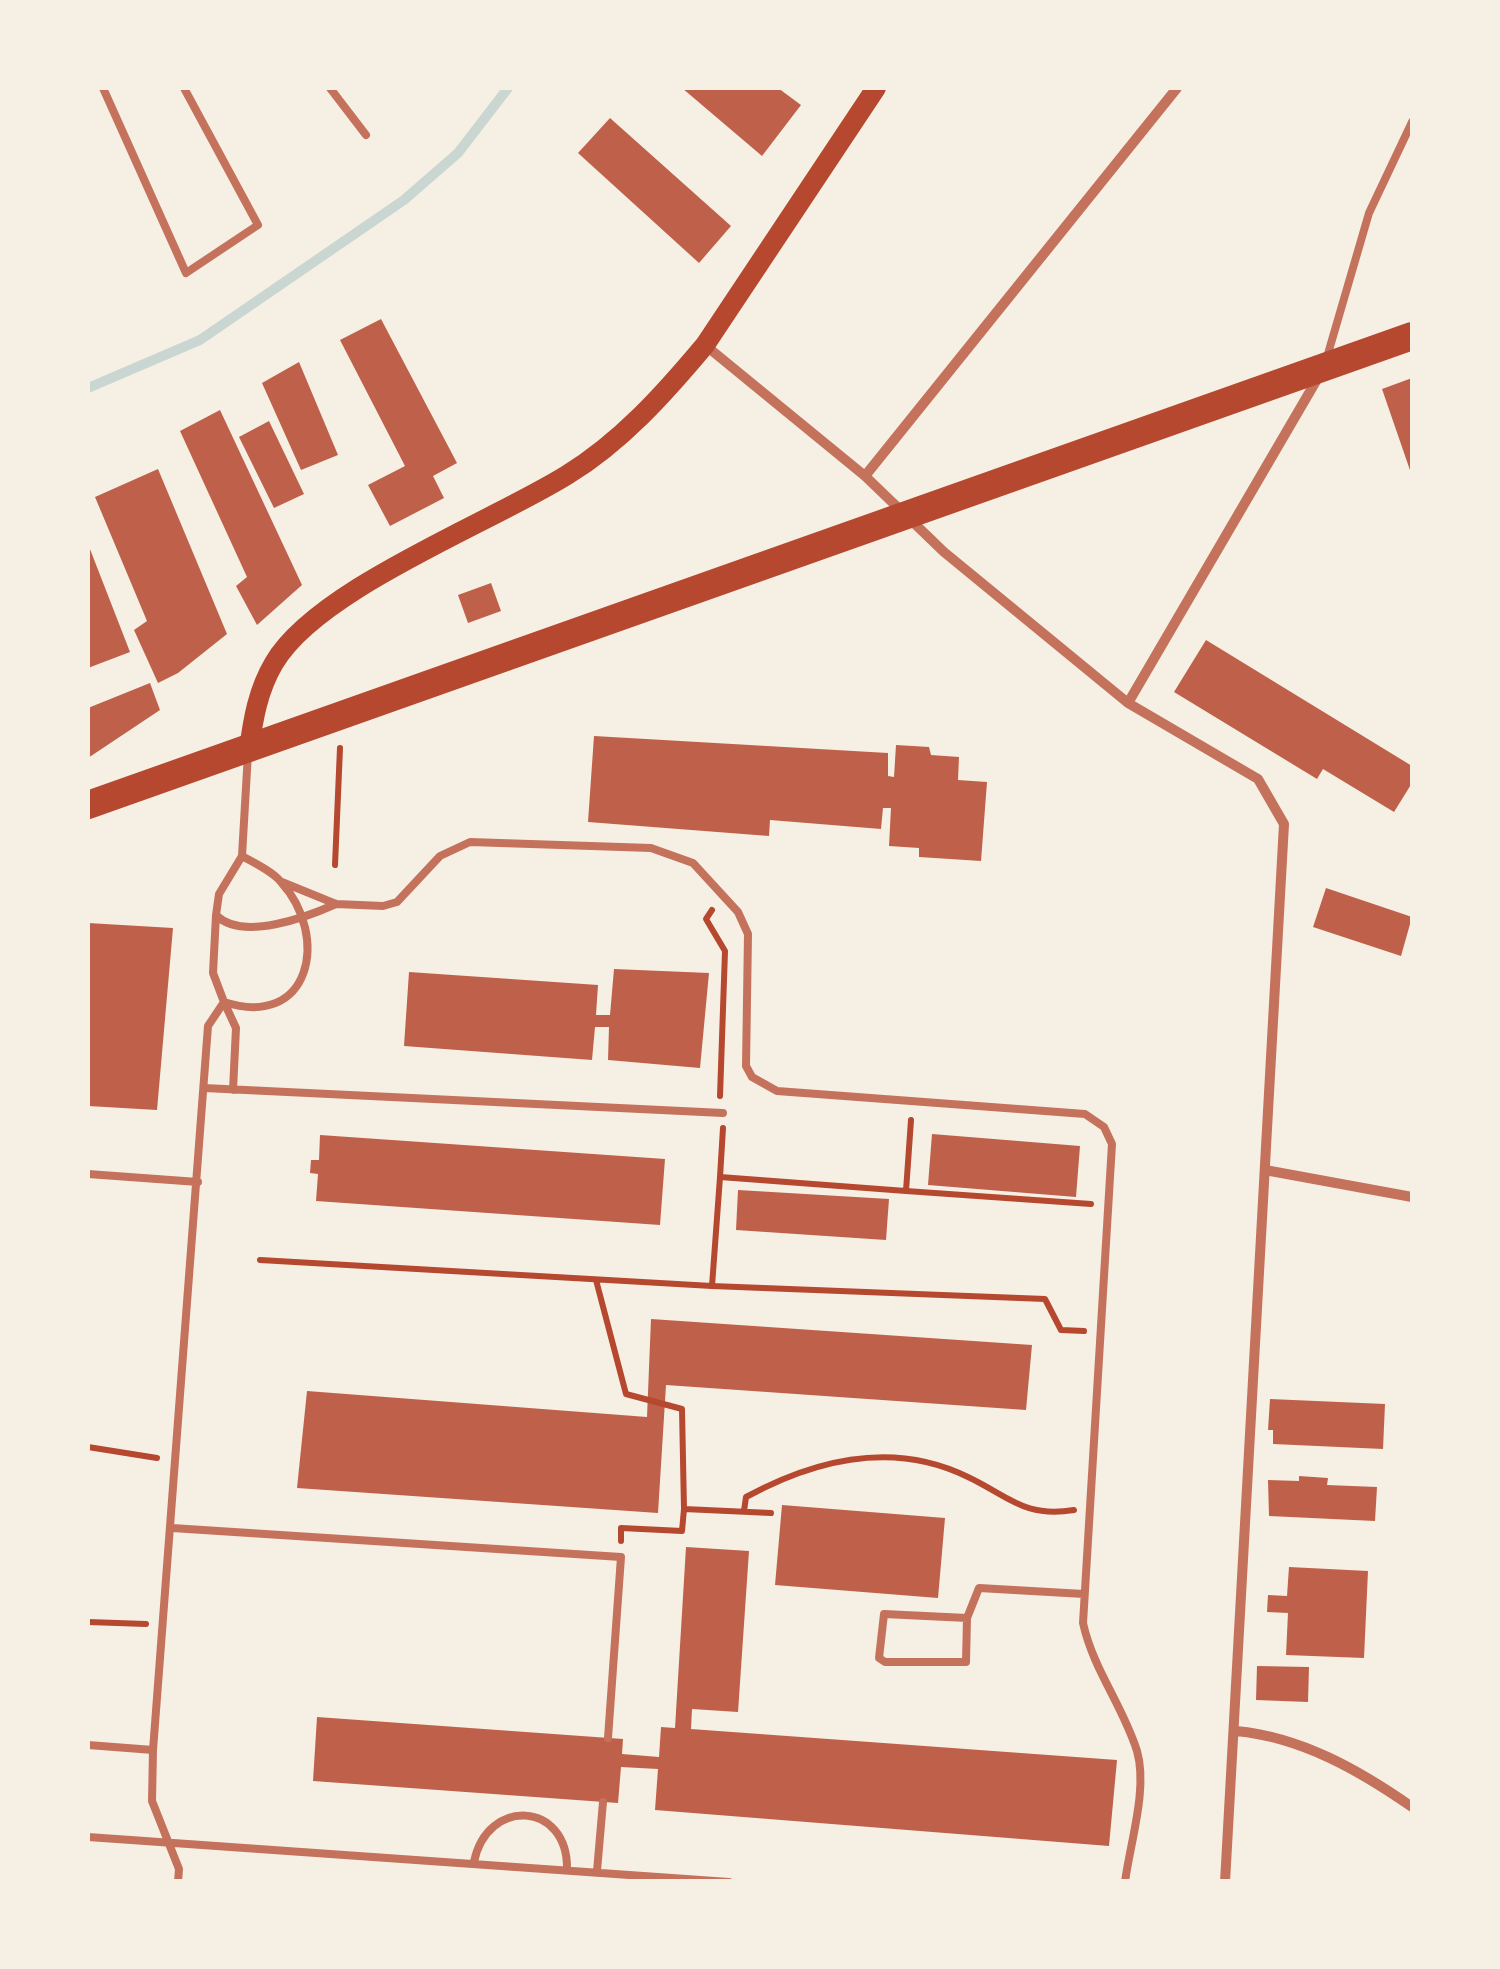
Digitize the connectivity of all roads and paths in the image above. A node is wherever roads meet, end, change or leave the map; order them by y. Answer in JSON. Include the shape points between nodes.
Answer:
{"nodes":[{"id":1,"x":103,"y":88,"type":"edge"},
{"id":2,"x":184,"y":88,"type":"edge"},
{"id":3,"x":330,"y":88,"type":"edge"},
{"id":4,"x":876,"y":88,"type":"edge"},
{"id":5,"x":1177,"y":88,"type":"edge"},
{"id":6,"x":1412,"y":122,"type":"edge"},
{"id":7,"x":366,"y":135,"type":"dead end"},
{"id":8,"x":1412,"y":336,"type":"edge"},
{"id":9,"x":704,"y":346,"type":"junction"},
{"id":10,"x":1324,"y":367,"type":"junction"},
{"id":11,"x":866,"y":476,"type":"junction"},
{"id":12,"x":908,"y":515,"type":"junction"},
{"id":13,"x":1128,"y":703,"type":"junction"},
{"id":14,"x":340,"y":748,"type":"dead end"},
{"id":15,"x":249,"y":750,"type":"junction"},
{"id":16,"x":88,"y":804,"type":"edge"},
{"id":17,"x":242,"y":856,"type":"junction"},
{"id":18,"x":335,"y":865,"type":"dead end"},
{"id":19,"x":282,"y":882,"type":"junction"},
{"id":20,"x":723,"y":892,"type":"junction"},
{"id":21,"x":336,"y":904,"type":"junction"},
{"id":22,"x":216,"y":915,"type":"junction"},
{"id":23,"x":301,"y":920,"type":"junction"},
{"id":24,"x":224,"y":1002,"type":"junction"},
{"id":25,"x":204,"y":1088,"type":"junction"},
{"id":26,"x":233,"y":1090,"type":"junction"},
{"id":27,"x":723,"y":1113,"type":"junction"},
{"id":28,"x":911,"y":1120,"type":"dead end"},
{"id":29,"x":1265,"y":1170,"type":"junction"},
{"id":30,"x":88,"y":1174,"type":"edge"},
{"id":31,"x":720,"y":1177,"type":"junction"},
{"id":32,"x":198,"y":1182,"type":"junction"},
{"id":33,"x":906,"y":1191,"type":"junction"},
{"id":34,"x":1412,"y":1196,"type":"edge"},
{"id":35,"x":1097,"y":1204,"type":"dead end"},
{"id":36,"x":260,"y":1260,"type":"dead end"},
{"id":37,"x":596,"y":1280,"type":"junction"},
{"id":38,"x":712,"y":1286,"type":"junction"},
{"id":39,"x":1090,"y":1331,"type":"dead end"},
{"id":40,"x":88,"y":1447,"type":"edge"},
{"id":41,"x":178,"y":1462,"type":"junction"},
{"id":42,"x":684,"y":1509,"type":"junction"},
{"id":43,"x":1080,"y":1509,"type":"dead end"},
{"id":44,"x":744,"y":1511,"type":"junction"},
{"id":45,"x":771,"y":1513,"type":"dead end"},
{"id":46,"x":172,"y":1528,"type":"junction"},
{"id":47,"x":620,"y":1557,"type":"junction"},
{"id":48,"x":1084,"y":1594,"type":"junction"},
{"id":49,"x":967,"y":1618,"type":"junction"},
{"id":50,"x":88,"y":1622,"type":"edge"},
{"id":51,"x":162,"y":1624,"type":"junction"},
{"id":52,"x":1236,"y":1731,"type":"junction"},
{"id":53,"x":608,"y":1738,"type":"dead end"},
{"id":54,"x":88,"y":1745,"type":"edge"},
{"id":55,"x":154,"y":1750,"type":"junction"},
{"id":56,"x":603,"y":1802,"type":"dead end"},
{"id":57,"x":1412,"y":1807,"type":"edge"},
{"id":58,"x":88,"y":1837,"type":"edge"},
{"id":59,"x":169,"y":1842,"type":"junction"},
{"id":60,"x":474,"y":1862,"type":"junction"},
{"id":61,"x":567,"y":1869,"type":"junction"},
{"id":62,"x":597,"y":1872,"type":"junction"},
{"id":63,"x":178,"y":1882,"type":"edge"},
{"id":64,"x":729,"y":1882,"type":"edge"},
{"id":65,"x":1125,"y":1882,"type":"edge"},
{"id":66,"x":1225,"y":1882,"type":"edge"}],
"edges":[{"from":1,"to":2,"type":"lane","via":[[186,273],[258,224]]},
{"from":3,"to":7,"type":"lane"},
{"from":4,"to":9,"type":"main road"},
{"from":5,"to":11,"type":"street"},
{"from":6,"to":10,"type":"lane","via":[[1369,214]]},
{"from":8,"to":10,"type":"highway"},
{"from":9,"to":11,"type":"street"},
{"from":9,"to":15,"type":"main road","via":[[639,418],[567,475],[393,569],[299,631],[263,685]]},
{"from":10,"to":12,"type":"highway"},
{"from":10,"to":13,"type":"street"},
{"from":11,"to":12,"type":"street"},
{"from":12,"to":13,"type":"street"},
{"from":12,"to":15,"type":"highway"},
{"from":13,"to":29,"type":"street","via":[[1258,779],[1284,824]]},
{"from":14,"to":18,"type":"path"},
{"from":15,"to":16,"type":"highway"},
{"from":15,"to":17,"type":"lane"},
{"from":17,"to":19,"type":"lane"},
{"from":17,"to":22,"type":"lane","via":[[219,894]]},
{"from":19,"to":21,"type":"lane"},
{"from":19,"to":23,"type":"lane"},
{"from":20,"to":21,"type":"lane","via":[[693,863],[651,848],[470,842],[440,856],[398,902]]},
{"from":20,"to":27,"type":"path","via":[[706,919],[725,951],[717,1082]]},
{"from":20,"to":48,"type":"lane","via":[[748,934],[746,1066],[763,1086],[1085,1114],[1110,1136]]},
{"from":21,"to":23,"type":"lane"},
{"from":22,"to":23,"type":"lane","via":[[233,925]]},
{"from":22,"to":24,"type":"lane","via":[[213,973]]},
{"from":23,"to":24,"type":"lane","via":[[308,965],[288,999],[255,1008]]},
{"from":24,"to":25,"type":"lane","via":[[208,1026]]},
{"from":24,"to":26,"type":"lane","via":[[236,1028]]},
{"from":25,"to":26,"type":"lane"},
{"from":25,"to":32,"type":"lane"},
{"from":26,"to":27,"type":"lane"},
{"from":27,"to":31,"type":"path"},
{"from":28,"to":33,"type":"path"},
{"from":29,"to":34,"type":"street"},
{"from":29,"to":52,"type":"street"},
{"from":30,"to":32,"type":"lane"},
{"from":31,"to":33,"type":"path"},
{"from":31,"to":38,"type":"path"},
{"from":32,"to":41,"type":"lane"},
{"from":33,"to":35,"type":"path"},
{"from":36,"to":37,"type":"path"},
{"from":37,"to":38,"type":"path"},
{"from":37,"to":42,"type":"path","via":[[626,1394],[682,1409]]},
{"from":38,"to":39,"type":"path","via":[[1045,1299],[1061,1330]]},
{"from":40,"to":41,"type":"path"},
{"from":41,"to":46,"type":"lane"},
{"from":42,"to":44,"type":"path"},
{"from":42,"to":47,"type":"path","via":[[682,1530],[622,1528]]},
{"from":43,"to":44,"type":"path","via":[[1026,1510],[935,1464],[872,1455],[839,1459],[772,1484],[746,1497]]},
{"from":44,"to":45,"type":"path"},
{"from":46,"to":47,"type":"lane"},
{"from":46,"to":51,"type":"lane"},
{"from":47,"to":53,"type":"lane"},
{"from":48,"to":49,"type":"lane","via":[[978,1588]]},
{"from":48,"to":65,"type":"lane","via":[[1089,1651],[1137,1752],[1140,1778]]},
{"from":49,"to":49,"type":"lane","via":[[966,1662],[960,1665],[879,1658],[884,1614]]},
{"from":50,"to":51,"type":"path"},
{"from":51,"to":55,"type":"lane"},
{"from":52,"to":57,"type":"street","via":[[1278,1735],[1367,1776]]},
{"from":52,"to":66,"type":"street"},
{"from":54,"to":55,"type":"lane"},
{"from":55,"to":59,"type":"lane","via":[[152,1802]]},
{"from":56,"to":62,"type":"lane"},
{"from":58,"to":59,"type":"lane"},
{"from":59,"to":60,"type":"lane"},
{"from":59,"to":63,"type":"lane"},
{"from":60,"to":61,"type":"lane"},
{"from":60,"to":61,"type":"lane","via":[[490,1826],[509,1816],[540,1818],[559,1832]]},
{"from":61,"to":62,"type":"lane"},
{"from":62,"to":64,"type":"lane"}]}
